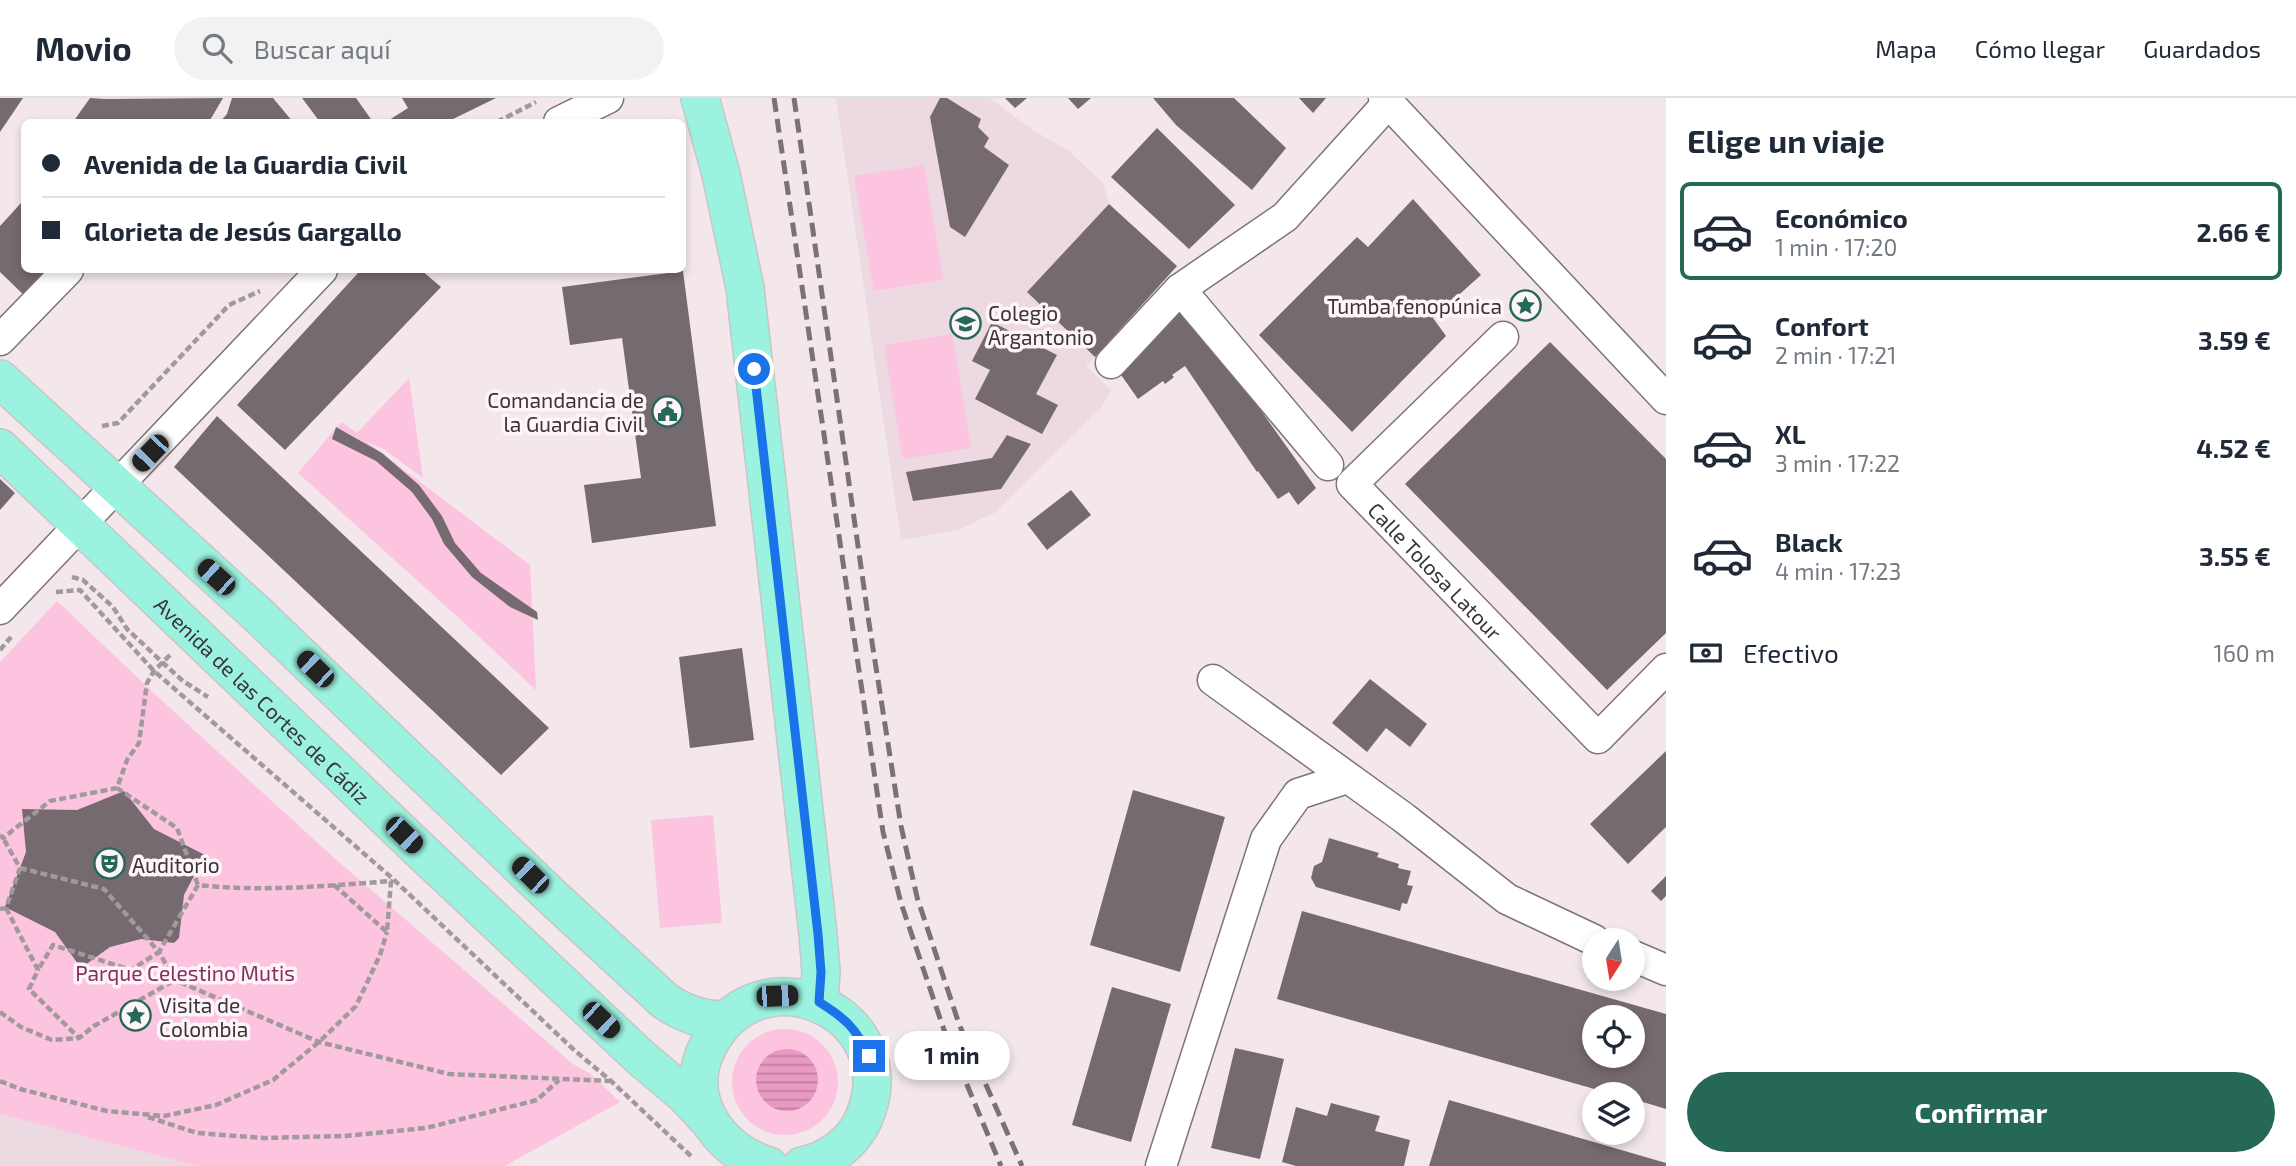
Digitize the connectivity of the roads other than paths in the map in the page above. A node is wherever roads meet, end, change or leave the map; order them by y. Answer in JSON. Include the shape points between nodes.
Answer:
{"nodes":[{"id":1,"x":608,"y":98,"type":"edge"},
{"id":2,"x":700,"y":98,"type":"edge"},
{"id":3,"x":1386,"y":100,"type":"edge"},
{"id":4,"x":565,"y":119,"type":"edge"},
{"id":5,"x":65,"y":273,"type":"edge"},
{"id":6,"x":319,"y":273,"type":"edge"},
{"id":7,"x":1180,"y":289,"type":"junction"},
{"id":8,"x":1503,"y":337,"type":"dead end"},
{"id":9,"x":0,"y":340,"type":"edge"},
{"id":10,"x":1111,"y":363,"type":"dead end"},
{"id":11,"x":0,"y":379,"type":"edge"},
{"id":12,"x":1666,"y":399,"type":"edge"},
{"id":13,"x":0,"y":448,"type":"edge"},
{"id":14,"x":1328,"y":466,"type":"dead end"},
{"id":15,"x":118,"y":487,"type":"junction"},
{"id":16,"x":80,"y":524,"type":"junction"},
{"id":17,"x":0,"y":609,"type":"edge"},
{"id":18,"x":1666,"y":669,"type":"edge"},
{"id":19,"x":1213,"y":680,"type":"dead end"},
{"id":20,"x":1348,"y":778,"type":"junction"},
{"id":21,"x":1582,"y":934,"type":"edge"},
{"id":22,"x":1645,"y":962,"type":"edge"},
{"id":23,"x":1666,"y":971,"type":"edge"},
{"id":24,"x":819,"y":1002,"type":"junction"},
{"id":25,"x":726,"y":1020,"type":"junction"},
{"id":26,"x":710,"y":1122,"type":"junction"},
{"id":27,"x":859,"y":1129,"type":"junction"},
{"id":28,"x":759,"y":1164,"type":"edge"},
{"id":29,"x":802,"y":1166,"type":"edge"},
{"id":30,"x":860,"y":1166,"type":"edge"},
{"id":31,"x":1161,"y":1166,"type":"edge"}],
"edges":[{"from":1,"to":4,"type":"street"},
{"from":2,"to":24,"type":"main road","via":[[722,174],[745,288],[818,934]]},
{"from":3,"to":7,"type":"street","via":[[1285,217]]},
{"from":3,"to":12,"type":"street"},
{"from":5,"to":9,"type":"street"},
{"from":6,"to":15,"type":"street"},
{"from":7,"to":10,"type":"street"},
{"from":7,"to":14,"type":"street"},
{"from":8,"to":18,"type":"street","name":"Calle Tolosa Latour","via":[[1352,484],[1598,738]]},
{"from":11,"to":15,"type":"main road"},
{"from":13,"to":16,"type":"main road","name":"Avenida de las Cortes de Cádiz"},
{"from":15,"to":16,"type":"street"},
{"from":15,"to":25,"type":"main road","via":[[665,1001],[702,1019]]},
{"from":16,"to":17,"type":"street"},
{"from":16,"to":26,"type":"main road","name":"Avenida de las Cortes de Cádiz"},
{"from":19,"to":20,"type":"street"},
{"from":20,"to":21,"type":"street","via":[[1507,899]]},
{"from":20,"to":31,"type":"street","via":[[1298,794],[1266,839]]},
{"from":22,"to":23,"type":"street"},
{"from":24,"to":25,"type":"main road","via":[[777,996],[750,1004]]},
{"from":24,"to":27,"type":"main road","via":[[841,1015],[858,1033],[869,1056],[870,1106]]},
{"from":25,"to":26,"type":"main road","via":[[710,1042],[701,1068],[700,1087]]},
{"from":26,"to":28,"type":"main road","name":"Avenida de las Cortes de Cádiz","via":[[735,1151]]},
{"from":27,"to":29,"type":"main road","via":[[830,1156]]},
{"from":27,"to":30,"type":"main road"}]}
